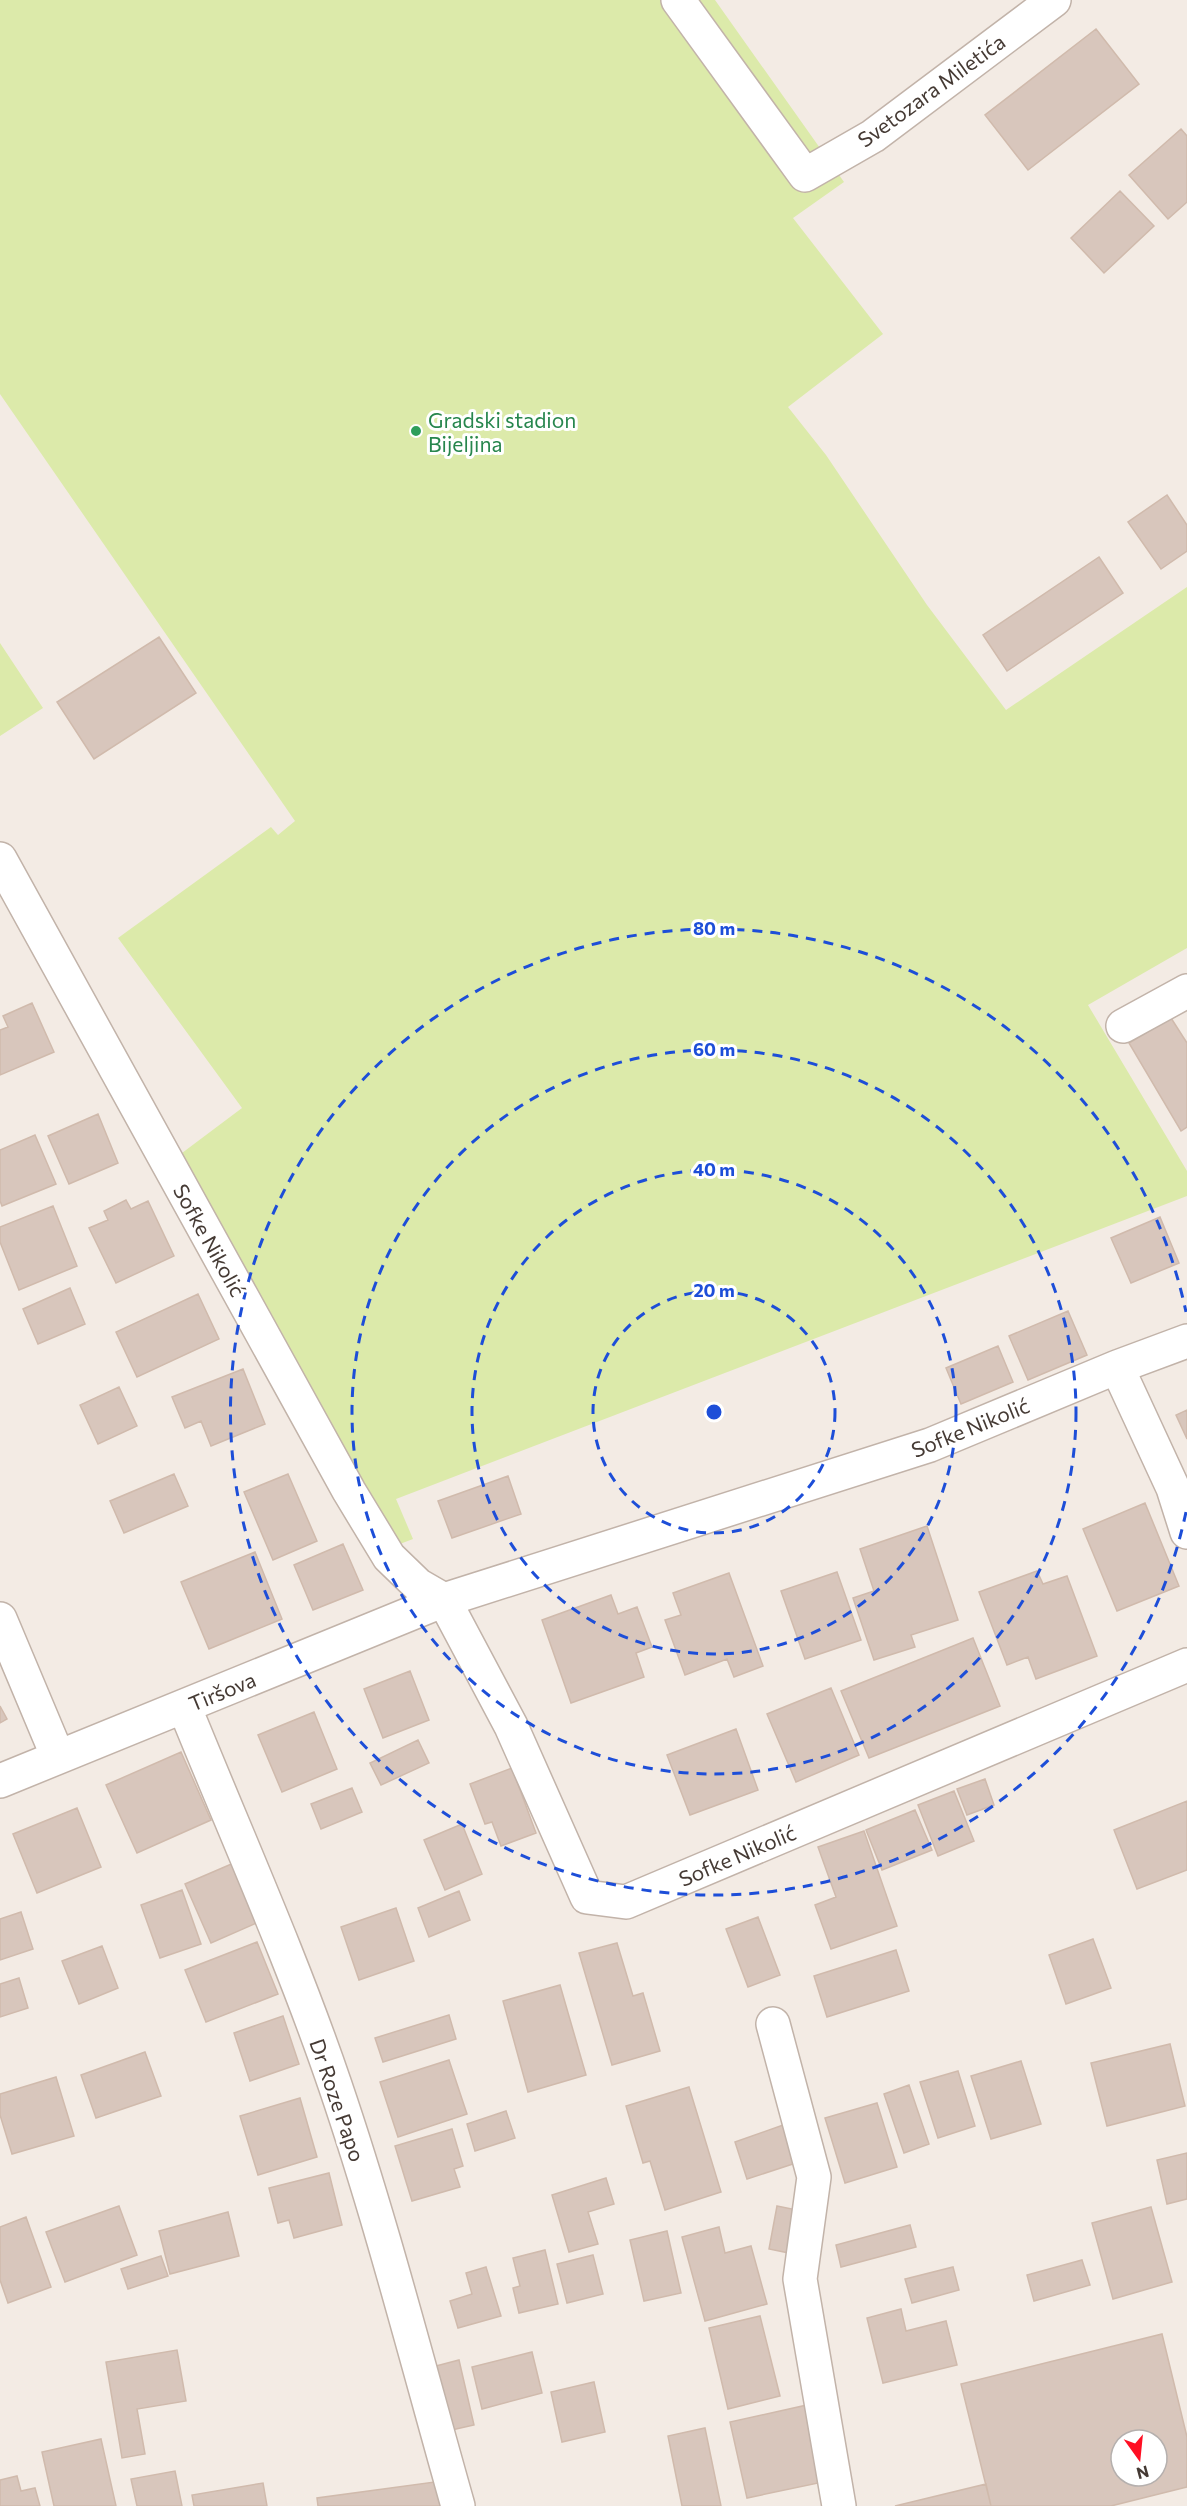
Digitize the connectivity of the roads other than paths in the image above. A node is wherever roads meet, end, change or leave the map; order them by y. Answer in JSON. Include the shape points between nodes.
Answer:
{"nodes":[{"id":1,"x":678,"y":0,"type":"edge"},
{"id":2,"x":1054,"y":0,"type":"edge"},
{"id":3,"x":0,"y":859,"type":"edge"},
{"id":4,"x":1187,"y":991,"type":"edge"},
{"id":5,"x":1123,"y":1026,"type":"dead end"},
{"id":6,"x":1187,"y":1341,"type":"edge"},
{"id":7,"x":1117,"y":1367,"type":"junction"},
{"id":8,"x":1187,"y":1532,"type":"edge"},
{"id":9,"x":444,"y":1600,"type":"junction"},
{"id":10,"x":0,"y":1619,"type":"edge"},
{"id":11,"x":1187,"y":1665,"type":"edge"},
{"id":12,"x":184,"y":1706,"type":"junction"},
{"id":13,"x":58,"y":1757,"type":"junction"},
{"id":14,"x":0,"y":1781,"type":"edge"},
{"id":15,"x":773,"y":2024,"type":"dead end"},
{"id":16,"x":458,"y":2506,"type":"edge"},
{"id":17,"x":839,"y":2506,"type":"edge"}],
"edges":[{"from":1,"to":2,"type":"street","name":"Svetozara Miletića","via":[[805,175],[873,136]]},
{"from":3,"to":9,"type":"street","name":"Sofke Nikolić","via":[[360,1510],[389,1557],[418,1585]]},
{"from":4,"to":5,"type":"street"},
{"from":6,"to":7,"type":"street","name":"Sofke Nikolić"},
{"from":7,"to":8,"type":"street","via":[[1173,1488]]},
{"from":7,"to":9,"type":"street","name":"Sofke Nikolić","via":[[930,1445]]},
{"from":9,"to":11,"type":"street","name":"Sofke Nikolić","via":[[511,1726],[587,1897],[626,1902]]},
{"from":9,"to":12,"type":"street","name":"Tiršova"},
{"from":10,"to":13,"type":"street"},
{"from":12,"to":13,"type":"street","name":"Tiršova"},
{"from":12,"to":16,"type":"street","name":"Dr Roze Papo","via":[[335,2085]]},
{"from":13,"to":14,"type":"street","name":"Tiršova"},
{"from":15,"to":17,"type":"street","via":[[814,2177],[800,2279]]}]}
